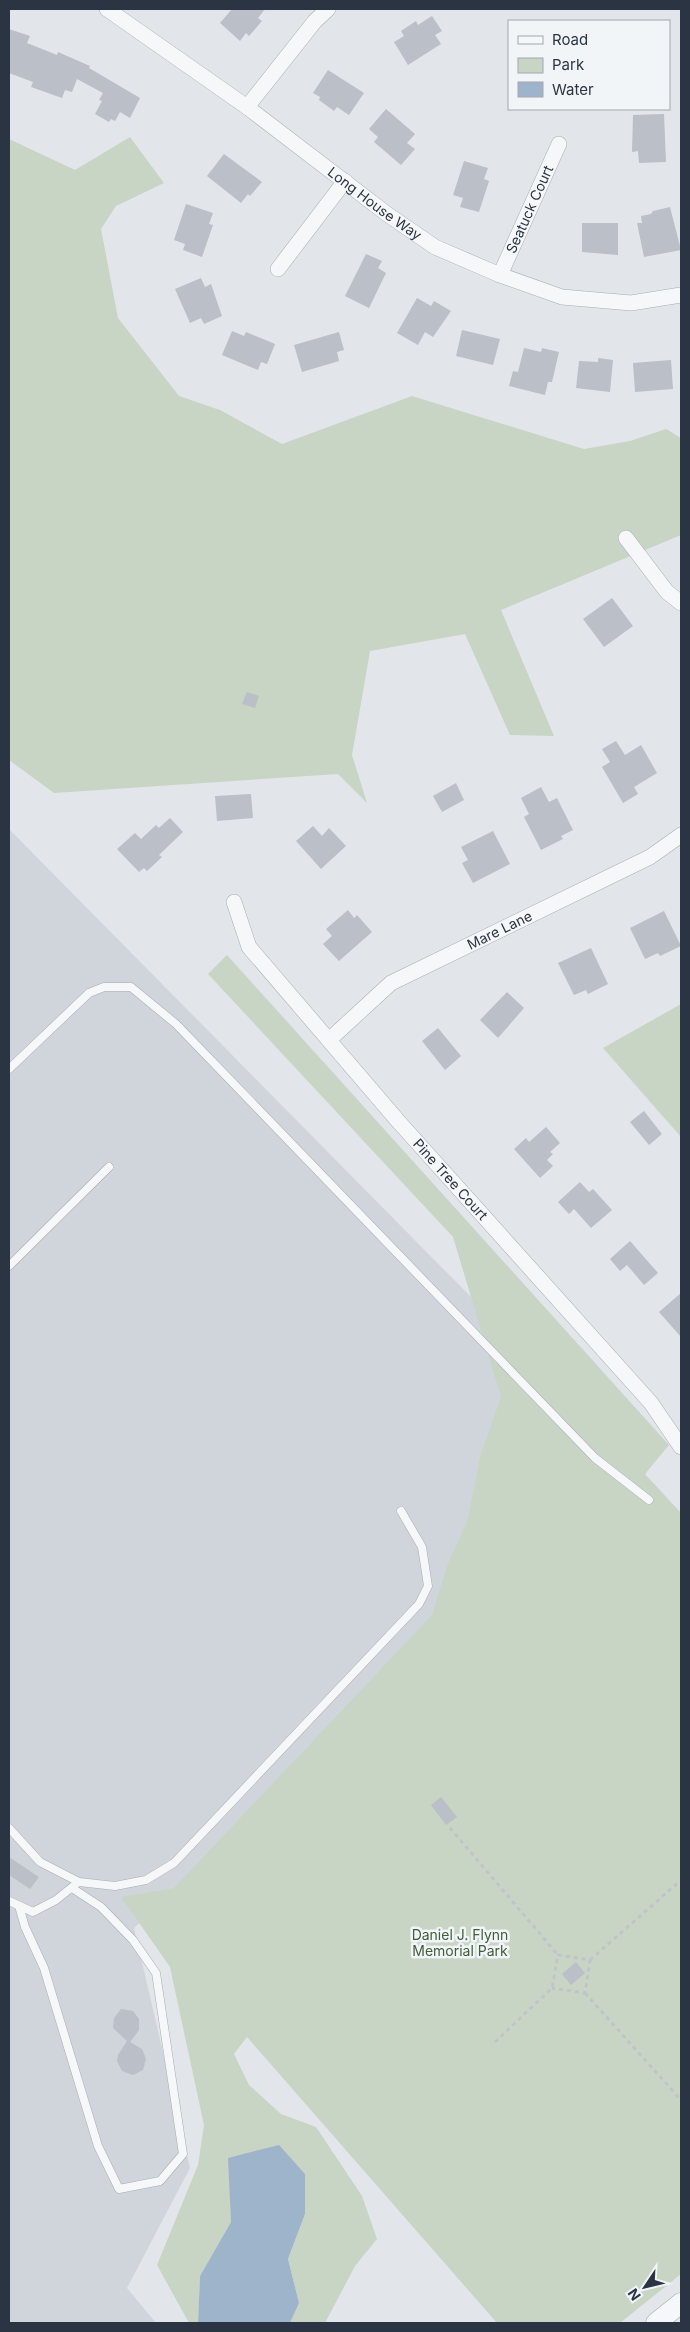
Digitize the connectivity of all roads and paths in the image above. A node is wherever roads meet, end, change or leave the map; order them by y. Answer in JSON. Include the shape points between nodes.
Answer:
{"nodes":[{"id":1,"x":107,"y":9,"type":"edge"},
{"id":2,"x":328,"y":9,"type":"edge"},
{"id":3,"x":247,"y":107,"type":"junction"},
{"id":4,"x":559,"y":144,"type":"dead end"},
{"id":5,"x":345,"y":181,"type":"junction"},
{"id":6,"x":278,"y":269,"type":"dead end"},
{"id":7,"x":500,"y":275,"type":"junction"},
{"id":8,"x":681,"y":295,"type":"edge"},
{"id":9,"x":626,"y":538,"type":"dead end"},
{"id":10,"x":681,"y":603,"type":"edge"},
{"id":11,"x":681,"y":835,"type":"edge"},
{"id":12,"x":234,"y":902,"type":"dead end"},
{"id":13,"x":329,"y":1040,"type":"junction"},
{"id":14,"x":9,"y":1069,"type":"edge"},
{"id":15,"x":109,"y":1167,"type":"dead end"},
{"id":16,"x":9,"y":1266,"type":"edge"},
{"id":17,"x":681,"y":1447,"type":"edge"},
{"id":18,"x":649,"y":1500,"type":"dead end"},
{"id":19,"x":401,"y":1511,"type":"dead end"},
{"id":20,"x":9,"y":1828,"type":"edge"},
{"id":21,"x":450,"y":1828,"type":"dead end"},
{"id":22,"x":681,"y":1880,"type":"edge"},
{"id":23,"x":79,"y":1882,"type":"junction"},
{"id":24,"x":72,"y":1888,"type":"junction"},
{"id":25,"x":9,"y":1900,"type":"edge"},
{"id":26,"x":19,"y":1906,"type":"junction"},
{"id":27,"x":558,"y":1955,"type":"junction"},
{"id":28,"x":590,"y":1960,"type":"junction"},
{"id":29,"x":552,"y":1988,"type":"junction"},
{"id":30,"x":584,"y":1993,"type":"junction"},
{"id":31,"x":495,"y":2042,"type":"dead end"},
{"id":32,"x":681,"y":2100,"type":"edge"},
{"id":33,"x":681,"y":2303,"type":"edge"},
{"id":34,"x":656,"y":2323,"type":"edge"}],
"edges":[{"from":1,"to":3,"type":"street","name":"Long House Way"},
{"from":2,"to":3,"type":"street"},
{"from":3,"to":5,"type":"street","name":"Long House Way"},
{"from":4,"to":7,"type":"street","name":"Seatuck Court"},
{"from":5,"to":6,"type":"street"},
{"from":5,"to":7,"type":"street","name":"Long House Way","via":[[434,247]]},
{"from":7,"to":8,"type":"street","name":"Long House Way","via":[[562,297],[631,303]]},
{"from":9,"to":10,"type":"street","via":[[667,592]]},
{"from":11,"to":13,"type":"street","name":"Mare Lane","via":[[650,857],[391,983]]},
{"from":12,"to":13,"type":"street","name":"Pine Tree Court","via":[[249,947]]},
{"from":13,"to":17,"type":"street","name":"Pine Tree Court","via":[[634,1383]]},
{"from":14,"to":18,"type":"lane","via":[[89,992],[104,987],[131,988],[176,1024],[595,1458]]},
{"from":15,"to":16,"type":"lane"},
{"from":19,"to":23,"type":"lane","via":[[422,1547],[428,1586],[419,1604],[174,1863],[146,1880],[115,1886]]},
{"from":20,"to":23,"type":"lane","via":[[40,1862]]},
{"from":21,"to":27,"type":"path"},
{"from":22,"to":28,"type":"path"},
{"from":23,"to":24,"type":"lane"},
{"from":24,"to":26,"type":"lane","via":[[32,1912]]},
{"from":24,"to":26,"type":"lane","via":[[101,1907],[133,1940],[156,1973],[183,2154],[160,2181],[119,2189],[98,2146],[44,1968]]},
{"from":25,"to":26,"type":"lane"},
{"from":27,"to":28,"type":"path"},
{"from":27,"to":29,"type":"path"},
{"from":28,"to":30,"type":"path"},
{"from":29,"to":30,"type":"path"},
{"from":29,"to":31,"type":"path"},
{"from":30,"to":32,"type":"path"},
{"from":33,"to":34,"type":"street"}]}
